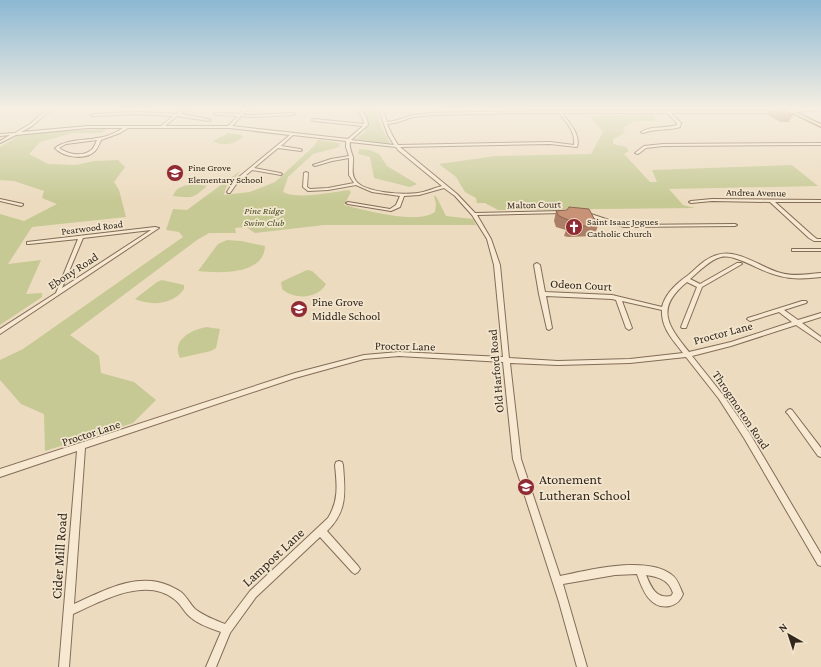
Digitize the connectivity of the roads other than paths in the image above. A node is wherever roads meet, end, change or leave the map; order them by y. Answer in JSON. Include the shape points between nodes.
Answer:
{"nodes":[{"id":1,"x":98,"y":139,"type":"edge"},
{"id":2,"x":99,"y":139,"type":"edge"},
{"id":3,"x":287,"y":139,"type":"edge"},
{"id":4,"x":333,"y":139,"type":"edge"},
{"id":5,"x":393,"y":139,"type":"edge"},
{"id":6,"x":576,"y":139,"type":"edge"},
{"id":7,"x":348,"y":141,"type":"junction"},
{"id":8,"x":821,"y":144,"type":"edge"},
{"id":9,"x":397,"y":146,"type":"junction"},
{"id":10,"x":279,"y":147,"type":"junction"},
{"id":11,"x":300,"y":150,"type":"dead end"},
{"id":12,"x":638,"y":153,"type":"dead end"},
{"id":13,"x":351,"y":157,"type":"junction"},
{"id":14,"x":315,"y":165,"type":"dead end"},
{"id":15,"x":252,"y":169,"type":"junction"},
{"id":16,"x":306,"y":173,"type":"dead end"},
{"id":17,"x":280,"y":174,"type":"dead end"},
{"id":18,"x":356,"y":184,"type":"junction"},
{"id":19,"x":445,"y":186,"type":"junction"},
{"id":20,"x":229,"y":192,"type":"dead end"},
{"id":21,"x":402,"y":195,"type":"junction"},
{"id":22,"x":0,"y":200,"type":"edge"},
{"id":23,"x":772,"y":201,"type":"junction"},
{"id":24,"x":821,"y":201,"type":"edge"},
{"id":25,"x":691,"y":202,"type":"dead end"},
{"id":26,"x":348,"y":203,"type":"dead end"},
{"id":27,"x":21,"y":204,"type":"dead end"},
{"id":28,"x":567,"y":212,"type":"edge"},
{"id":29,"x":580,"y":213,"type":"edge"},
{"id":30,"x":474,"y":214,"type":"junction"},
{"id":31,"x":735,"y":224,"type":"dead end"},
{"id":32,"x":157,"y":228,"type":"joint"},
{"id":33,"x":81,"y":237,"type":"junction"},
{"id":34,"x":818,"y":240,"type":"edge"},
{"id":35,"x":29,"y":243,"type":"dead end"},
{"id":36,"x":794,"y":250,"type":"dead end"},
{"id":37,"x":821,"y":250,"type":"edge"},
{"id":38,"x":739,"y":264,"type":"dead end"},
{"id":39,"x":537,"y":265,"type":"dead end"},
{"id":40,"x":821,"y":275,"type":"edge"},
{"id":41,"x":686,"y":279,"type":"junction"},
{"id":42,"x":700,"y":286,"type":"junction"},
{"id":43,"x":58,"y":292,"type":"junction"},
{"id":44,"x":542,"y":294,"type":"junction"},
{"id":45,"x":618,"y":298,"type":"junction"},
{"id":46,"x":804,"y":302,"type":"dead end"},
{"id":47,"x":664,"y":309,"type":"junction"},
{"id":48,"x":780,"y":310,"type":"junction"},
{"id":49,"x":821,"y":314,"type":"edge"},
{"id":50,"x":750,"y":319,"type":"dead end"},
{"id":51,"x":797,"y":322,"type":"junction"},
{"id":52,"x":684,"y":327,"type":"dead end"},
{"id":53,"x":549,"y":328,"type":"dead end"},
{"id":54,"x":629,"y":328,"type":"dead end"},
{"id":55,"x":0,"y":332,"type":"edge"},
{"id":56,"x":821,"y":340,"type":"edge"},
{"id":57,"x":687,"y":354,"type":"junction"},
{"id":58,"x":506,"y":361,"type":"junction"},
{"id":59,"x":790,"y":412,"type":"dead end"},
{"id":60,"x":81,"y":448,"type":"junction"},
{"id":61,"x":821,"y":454,"type":"edge"},
{"id":62,"x":339,"y":465,"type":"dead end"},
{"id":63,"x":0,"y":473,"type":"edge"},
{"id":64,"x":321,"y":531,"type":"junction"},
{"id":65,"x":821,"y":562,"type":"edge"},
{"id":66,"x":355,"y":569,"type":"dead end"},
{"id":67,"x":640,"y":570,"type":"dead end"},
{"id":68,"x":557,"y":581,"type":"junction"},
{"id":69,"x":68,"y":611,"type":"junction"},
{"id":70,"x":227,"y":630,"type":"junction"},
{"id":71,"x":64,"y":667,"type":"edge"},
{"id":72,"x":211,"y":667,"type":"edge"},
{"id":73,"x":582,"y":667,"type":"edge"}],
"edges":[{"from":1,"to":2,"type":"street","via":[[64,143],[57,148],[70,154],[87,155],[93,151]]},
{"from":3,"to":10,"type":"street"},
{"from":4,"to":7,"type":"street"},
{"from":5,"to":9,"type":"street","name":"Old Harford Road"},
{"from":6,"to":9,"type":"street","via":[[576,146],[550,143]]},
{"from":7,"to":9,"type":"street"},
{"from":7,"to":13,"type":"street"},
{"from":8,"to":12,"type":"street","via":[[663,145],[645,147]]},
{"from":9,"to":19,"type":"street","name":"Old Harford Road"},
{"from":10,"to":11,"type":"street"},
{"from":10,"to":15,"type":"street"},
{"from":13,"to":14,"type":"street"},
{"from":13,"to":18,"type":"street","via":[[352,177]]},
{"from":15,"to":17,"type":"street"},
{"from":15,"to":20,"type":"street","via":[[235,182]]},
{"from":16,"to":18,"type":"street","via":[[305,187],[309,190]]},
{"from":18,"to":21,"type":"street","via":[[376,191]]},
{"from":19,"to":21,"type":"street","via":[[419,194]]},
{"from":19,"to":30,"type":"street","name":"Old Harford Road"},
{"from":21,"to":26,"type":"street","via":[[398,206],[391,210]]},
{"from":22,"to":27,"type":"street"},
{"from":23,"to":24,"type":"street","name":"Andrea Avenue"},
{"from":23,"to":25,"type":"street","name":"Andrea Avenue"},
{"from":23,"to":34,"type":"street"},
{"from":28,"to":30,"type":"street","name":"Malton Court"},
{"from":29,"to":31,"type":"street","via":[[624,226]]},
{"from":30,"to":58,"type":"street","name":"Old Harford Road","via":[[486,232],[496,256]]},
{"from":32,"to":33,"type":"street","name":"Pearwood Road"},
{"from":32,"to":43,"type":"street","name":"Ebony Road"},
{"from":33,"to":35,"type":"street","name":"Pearwood Road"},
{"from":33,"to":43,"type":"street"},
{"from":36,"to":37,"type":"street"},
{"from":38,"to":42,"type":"street"},
{"from":39,"to":44,"type":"street","name":"Odeon Court"},
{"from":40,"to":41,"type":"street","via":[[786,276],[739,258],[723,255],[714,257]]},
{"from":41,"to":42,"type":"street"},
{"from":41,"to":47,"type":"street","via":[[668,296]]},
{"from":42,"to":52,"type":"street"},
{"from":43,"to":55,"type":"street","name":"Ebony Road"},
{"from":44,"to":45,"type":"street","name":"Odeon Court"},
{"from":44,"to":53,"type":"street","name":"Odeon Court"},
{"from":45,"to":47,"type":"street","name":"Odeon Court"},
{"from":45,"to":54,"type":"street","name":"Odeon Court"},
{"from":46,"to":48,"type":"street"},
{"from":47,"to":57,"type":"street","name":"Throgmorton Road","via":[[668,329]]},
{"from":48,"to":50,"type":"street"},
{"from":48,"to":51,"type":"street"},
{"from":49,"to":51,"type":"street","name":"Proctor Lane"},
{"from":51,"to":56,"type":"street"},
{"from":51,"to":57,"type":"street","name":"Proctor Lane","via":[[731,344]]},
{"from":57,"to":58,"type":"street","name":"Proctor Lane","via":[[630,361]]},
{"from":57,"to":65,"type":"street","name":"Throgmorton Road","via":[[738,423]]},
{"from":58,"to":60,"type":"street","name":"Proctor Lane","via":[[398,354],[364,357],[295,376]]},
{"from":58,"to":68,"type":"street","name":"Old Harford Road","via":[[517,459]]},
{"from":59,"to":61,"type":"street"},
{"from":60,"to":63,"type":"street","name":"Proctor Lane"},
{"from":60,"to":69,"type":"street","name":"Cider Mill Road"},
{"from":62,"to":64,"type":"street","name":"Lampost Lane","via":[[342,496],[340,504],[331,521]]},
{"from":64,"to":66,"type":"street"},
{"from":64,"to":70,"type":"street","name":"Lampost Lane","via":[[253,594]]},
{"from":67,"to":68,"type":"street","via":[[624,570]]},
{"from":68,"to":73,"type":"street","name":"Old Harford Road"},
{"from":69,"to":70,"type":"street","via":[[115,591],[146,584],[177,594],[197,616]]},
{"from":69,"to":71,"type":"street","name":"Cider Mill Road"},
{"from":70,"to":72,"type":"street","name":"Lampost Lane"}]}
